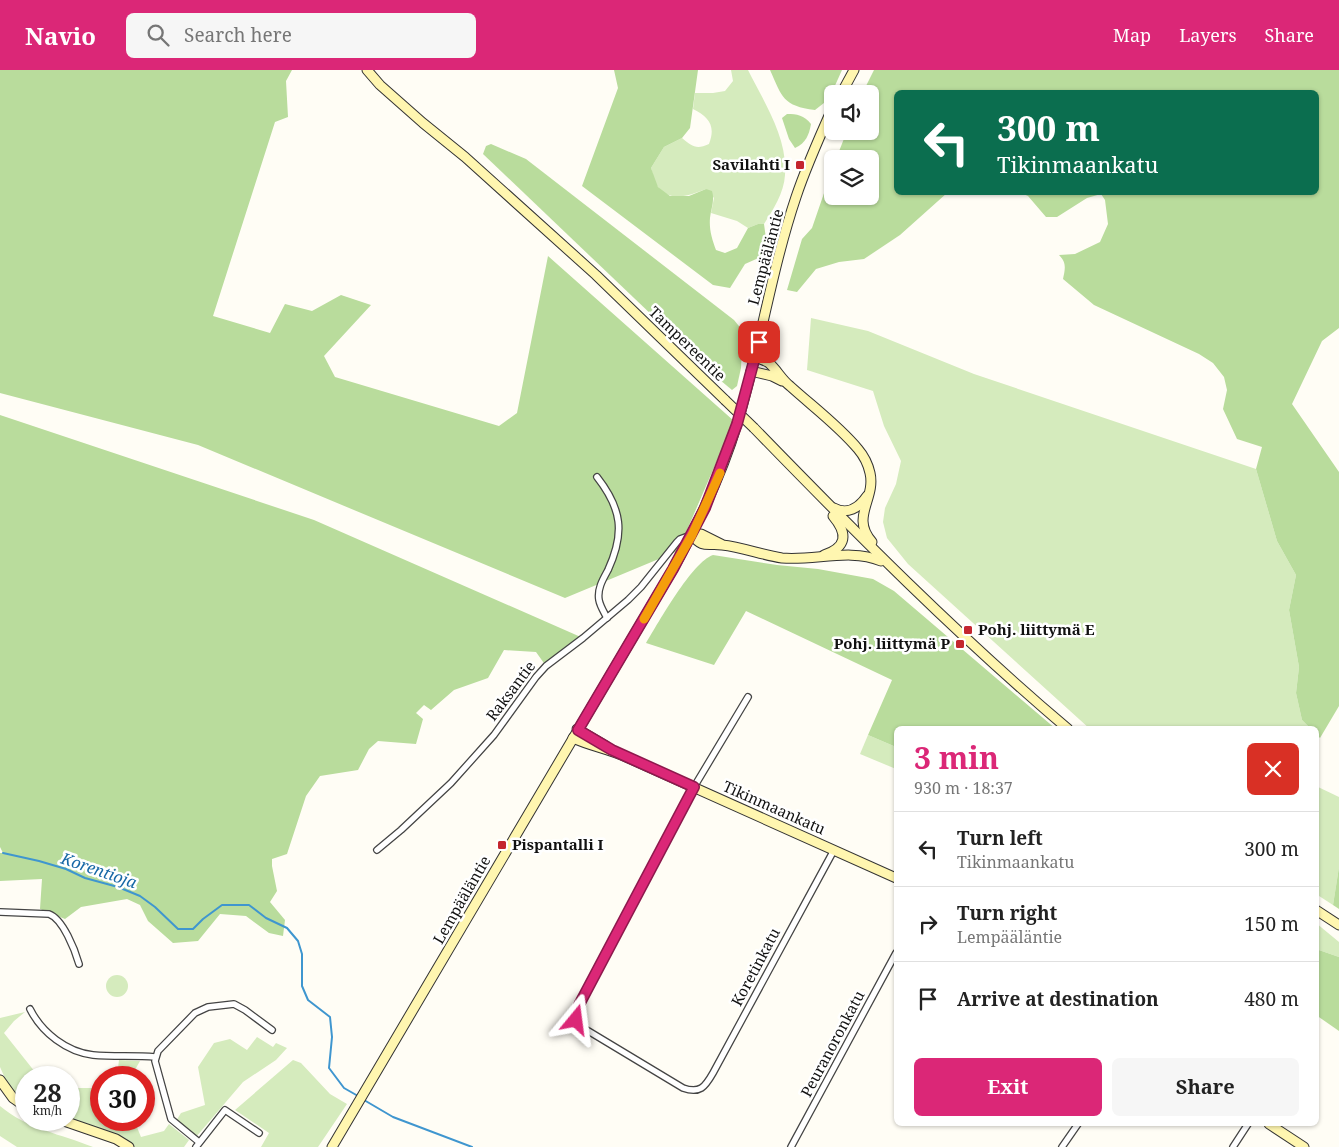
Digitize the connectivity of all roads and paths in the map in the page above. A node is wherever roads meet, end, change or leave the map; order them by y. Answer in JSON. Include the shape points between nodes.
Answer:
{"nodes":[{"id":1,"x":367,"y":70,"type":"edge"},
{"id":2,"x":854,"y":70,"type":"edge"},
{"id":3,"x":845,"y":85,"type":"edge"},
{"id":4,"x":824,"y":128,"type":"edge"},
{"id":5,"x":755,"y":357,"type":"junction"},
{"id":6,"x":752,"y":371,"type":"junction"},
{"id":7,"x":787,"y":384,"type":"junction"},
{"id":8,"x":596,"y":477,"type":"dead end"},
{"id":9,"x":806,"y":482,"type":"junction"},
{"id":10,"x":869,"y":492,"type":"junction"},
{"id":11,"x":827,"y":504,"type":"junction"},
{"id":12,"x":692,"y":535,"type":"junction"},
{"id":13,"x":812,"y":558,"type":"junction"},
{"id":14,"x":886,"y":563,"type":"junction"},
{"id":15,"x":895,"y":572,"type":"junction"},
{"id":16,"x":607,"y":618,"type":"junction"},
{"id":17,"x":748,"y":697,"type":"dead end"},
{"id":18,"x":1065,"y":726,"type":"edge"},
{"id":19,"x":575,"y":734,"type":"junction"},
{"id":20,"x":694,"y":787,"type":"junction"},
{"id":21,"x":377,"y":850,"type":"dead end"},
{"id":22,"x":834,"y":850,"type":"junction"},
{"id":23,"x":894,"y":877,"type":"edge"},
{"id":24,"x":0,"y":912,"type":"edge"},
{"id":25,"x":1319,"y":912,"type":"edge"},
{"id":26,"x":1339,"y":925,"type":"edge"},
{"id":27,"x":894,"y":958,"type":"edge"},
{"id":28,"x":79,"y":964,"type":"dead end"},
{"id":29,"x":30,"y":1009,"type":"dead end"},
{"id":30,"x":272,"y":1030,"type":"dead end"},
{"id":31,"x":155,"y":1057,"type":"junction"},
{"id":32,"x":0,"y":1080,"type":"edge"},
{"id":33,"x":15,"y":1099,"type":"edge"},
{"id":34,"x":345,"y":1122,"type":"junction"},
{"id":35,"x":1077,"y":1126,"type":"edge"},
{"id":36,"x":1247,"y":1126,"type":"edge"},
{"id":37,"x":1272,"y":1126,"type":"edge"},
{"id":38,"x":80,"y":1127,"type":"edge"},
{"id":39,"x":259,"y":1133,"type":"dead end"},
{"id":40,"x":197,"y":1145,"type":"edge"},
{"id":41,"x":129,"y":1147,"type":"edge"},
{"id":42,"x":327,"y":1147,"type":"edge"},
{"id":43,"x":332,"y":1147,"type":"edge"},
{"id":44,"x":791,"y":1147,"type":"edge"},
{"id":45,"x":1062,"y":1147,"type":"edge"},
{"id":46,"x":1232,"y":1147,"type":"edge"},
{"id":47,"x":1304,"y":1147,"type":"edge"}],
"edges":[{"from":1,"to":9,"type":"main road","name":"Tampereentie","bridge":true,"via":[[380,86],[465,156],[596,275]]},
{"from":2,"to":3,"type":"main road"},
{"from":4,"to":5,"type":"main road","name":"Lempääläntie","via":[[796,197]]},
{"from":5,"to":6,"type":"main road","name":"Lempääläntie"},
{"from":5,"to":7,"type":"main road","via":[[769,363]]},
{"from":6,"to":7,"type":"main road"},
{"from":6,"to":12,"type":"main road","name":"Lempääläntie","via":[[722,467]]},
{"from":7,"to":10,"type":"main road","via":[[851,441],[863,456],[871,475]]},
{"from":8,"to":16,"type":"street","via":[[615,504],[620,532],[599,589],[599,599]]},
{"from":9,"to":11,"type":"main road","name":"Tampereentie"},
{"from":9,"to":13,"type":"main road","via":[[843,534],[841,544],[833,552]]},
{"from":10,"to":11,"type":"main road","via":[[851,510],[840,511]]},
{"from":10,"to":15,"type":"main road","via":[[863,516],[864,530]]},
{"from":11,"to":14,"type":"main road","name":"Tampereentie"},
{"from":12,"to":13,"type":"main road","via":[[698,543],[708,545],[722,544],[767,556]]},
{"from":12,"to":16,"type":"street","name":"Raksantie","via":[[680,539],[641,586]]},
{"from":12,"to":19,"type":"main road","name":"Lempääläntie"},
{"from":13,"to":14,"type":"main road","via":[[863,555]]},
{"from":14,"to":15,"type":"main road","name":"Tampereentie"},
{"from":15,"to":18,"type":"main road","name":"Tampereentie"},
{"from":16,"to":21,"type":"street","name":"Raksantie","via":[[546,666],[494,735],[451,783]]},
{"from":17,"to":20,"type":"street"},
{"from":19,"to":20,"type":"main road","name":"Tikinmaankatu"},
{"from":19,"to":34,"type":"main road","name":"Lempääläntie"},
{"from":20,"to":22,"type":"main road","name":"Tikinmaankatu"},
{"from":20,"to":22,"type":"street","name":"Koretinkatu","via":[[576,1014],[576,1020],[586,1030],[683,1088],[696,1090],[707,1083]]},
{"from":22,"to":23,"type":"main road","name":"Tikinmaankatu"},
{"from":24,"to":28,"type":"street","via":[[54,916]]},
{"from":25,"to":26,"type":"main road"},
{"from":27,"to":44,"type":"street","name":"Peuranoronkatu"},
{"from":29,"to":31,"type":"street","via":[[58,1042],[83,1053]]},
{"from":30,"to":31,"type":"street","via":[[234,1004],[208,1007],[195,1014]]},
{"from":31,"to":40,"type":"street","via":[[171,1119]]},
{"from":32,"to":33,"type":"main road"},
{"from":34,"to":42,"type":"main road","name":"Lempääläntie"},
{"from":34,"to":43,"type":"main road","name":"Lempääläntie"},
{"from":35,"to":45,"type":"street"},
{"from":36,"to":46,"type":"street"},
{"from":37,"to":47,"type":"main road"},
{"from":38,"to":41,"type":"main road"},
{"from":39,"to":40,"type":"street","via":[[225,1110]]}]}
